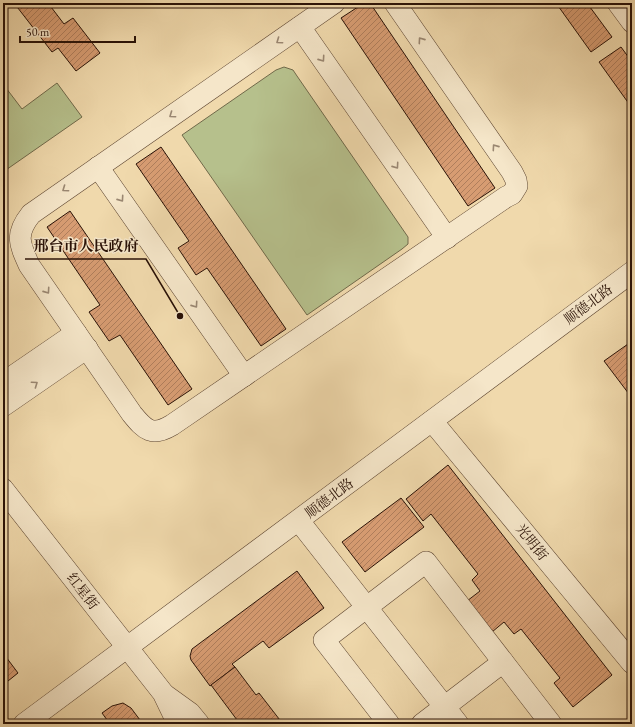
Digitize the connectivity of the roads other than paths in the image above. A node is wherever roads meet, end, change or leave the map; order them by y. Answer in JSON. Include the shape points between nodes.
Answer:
{"nodes":[{"id":1,"x":334,"y":3,"type":"edge"},
{"id":2,"x":395,"y":3,"type":"edge"},
{"id":3,"x":618,"y":3,"type":"edge"},
{"id":4,"x":632,"y":22,"type":"edge"},
{"id":5,"x":300,"y":27,"type":"junction"},
{"id":6,"x":98,"y":167,"type":"junction"},
{"id":7,"x":447,"y":238,"type":"junction"},
{"id":8,"x":632,"y":272,"type":"edge"},
{"id":9,"x":82,"y":340,"type":"junction"},
{"id":10,"x":244,"y":376,"type":"junction"},
{"id":11,"x":3,"y":383,"type":"edge"},
{"id":12,"x":3,"y":406,"type":"edge"},
{"id":13,"x":432,"y":421,"type":"junction"},
{"id":14,"x":3,"y":489,"type":"edge"},
{"id":15,"x":299,"y":521,"type":"junction"},
{"id":16,"x":367,"y":607,"type":"junction"},
{"id":17,"x":127,"y":648,"type":"junction"},
{"id":18,"x":503,"y":662,"type":"junction"},
{"id":19,"x":632,"y":664,"type":"edge"},
{"id":20,"x":163,"y":693,"type":"junction"},
{"id":21,"x":445,"y":706,"type":"junction"},
{"id":22,"x":24,"y":724,"type":"edge"},
{"id":23,"x":178,"y":724,"type":"edge"},
{"id":24,"x":199,"y":724,"type":"edge"},
{"id":25,"x":389,"y":724,"type":"edge"},
{"id":26,"x":422,"y":724,"type":"edge"},
{"id":27,"x":458,"y":724,"type":"edge"},
{"id":28,"x":551,"y":724,"type":"edge"}],
"edges":[{"from":1,"to":5,"type":"street"},
{"from":7,"to":2,"type":"street","one_way":true,"via":[[512,194],[517,186],[516,180]]},
{"from":3,"to":4,"type":"street"},
{"from":5,"to":6,"type":"street","one_way":true},
{"from":5,"to":7,"type":"street","one_way":true},
{"from":6,"to":9,"type":"street","one_way":true,"via":[[30,214],[21,228],[20,243],[29,265]]},
{"from":6,"to":10,"type":"street","one_way":true},
{"from":7,"to":10,"type":"street"},
{"from":8,"to":13,"type":"street","name":"顺德北路"},
{"from":9,"to":10,"type":"street","via":[[141,425],[148,430],[157,432],[172,425]]},
{"from":9,"to":11,"type":"street"},
{"from":12,"to":9,"type":"street","one_way":true},
{"from":13,"to":15,"type":"street","name":"顺德北路"},
{"from":13,"to":19,"type":"street","name":"光明街"},
{"from":14,"to":17,"type":"street","name":"红星街"},
{"from":15,"to":16,"type":"street"},
{"from":15,"to":17,"type":"street","name":"顺德北路"},
{"from":16,"to":18,"type":"street","via":[[426,562]]},
{"from":16,"to":21,"type":"street"},
{"from":16,"to":25,"type":"street","via":[[324,640]]},
{"from":17,"to":20,"type":"street","name":"红星街"},
{"from":17,"to":22,"type":"street","name":"顺德北路"},
{"from":18,"to":21,"type":"street"},
{"from":18,"to":28,"type":"street"},
{"from":20,"to":23,"type":"street","name":"红星街"},
{"from":20,"to":24,"type":"street","name":"红星街","via":[[190,713]]},
{"from":21,"to":26,"type":"street"},
{"from":21,"to":27,"type":"street"}]}
